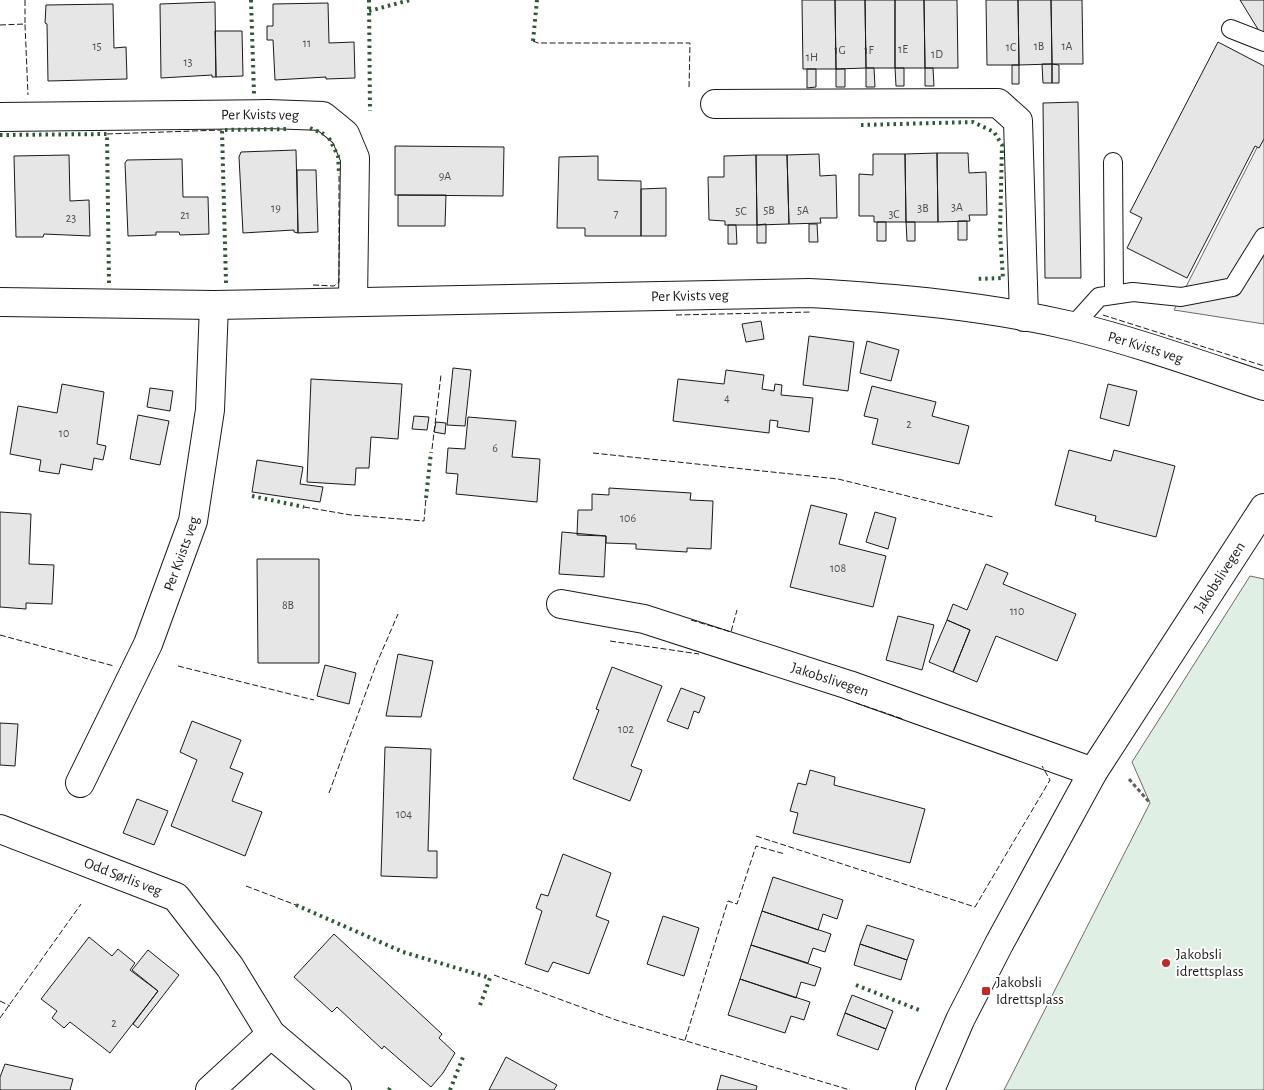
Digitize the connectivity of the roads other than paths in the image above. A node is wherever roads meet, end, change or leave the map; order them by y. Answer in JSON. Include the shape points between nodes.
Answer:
{"nodes":[{"id":1,"x":1231,"y":29,"type":"dead end"},
{"id":2,"x":1264,"y":42,"type":"edge"},
{"id":3,"x":715,"y":104,"type":"dead end"},
{"id":4,"x":0,"y":117,"type":"edge"},
{"id":5,"x":1113,"y":162,"type":"dead end"},
{"id":6,"x":1264,"y":237,"type":"edge"},
{"id":7,"x":1114,"y":294,"type":"junction"},
{"id":8,"x":0,"y":302,"type":"edge"},
{"id":9,"x":353,"y":302,"type":"junction"},
{"id":10,"x":214,"y":305,"type":"junction"},
{"id":11,"x":1024,"y":317,"type":"junction"},
{"id":12,"x":1073,"y":326,"type":"junction"},
{"id":13,"x":1264,"y":386,"type":"edge"},
{"id":14,"x":1264,"y":508,"type":"edge"},
{"id":15,"x":561,"y":604,"type":"dead end"},
{"id":16,"x":1093,"y":772,"type":"junction"},
{"id":17,"x":80,"y":783,"type":"dead end"},
{"id":18,"x":0,"y":829,"type":"edge"},
{"id":19,"x":270,"y":1034,"type":"junction"},
{"id":20,"x":210,"y":1090,"type":"edge"},
{"id":21,"x":337,"y":1090,"type":"edge"},
{"id":22,"x":930,"y":1090,"type":"edge"}],
"edges":[{"from":1,"to":2,"type":"lane"},
{"from":3,"to":11,"type":"street","via":[[998,103],[1018,121]]},
{"from":4,"to":9,"type":"street","name":"Per Kvists veg","via":[[323,116],[345,134],[355,158]]},
{"from":5,"to":7,"type":"lane"},
{"from":6,"to":7,"type":"lane","via":[[1233,287],[1181,296],[1133,292]]},
{"from":7,"to":12,"type":"lane","via":[[1100,297]]},
{"from":8,"to":10,"type":"street","name":"Per Kvists veg"},
{"from":9,"to":10,"type":"street","name":"Per Kvists veg"},
{"from":9,"to":11,"type":"street","name":"Per Kvists veg","via":[[810,293],[907,299]]},
{"from":10,"to":17,"type":"street","name":"Per Kvists veg","via":[[210,410],[193,521],[148,644]]},
{"from":11,"to":12,"type":"street","name":"Per Kvists veg"},
{"from":12,"to":13,"type":"street","name":"Per Kvists veg"},
{"from":14,"to":16,"type":"street","name":"Jakobslivegen"},
{"from":15,"to":16,"type":"street","name":"Jakobslivegen","via":[[644,619],[849,685]]},
{"from":16,"to":22,"type":"street","name":"Jakobslivegen","via":[[960,1020]]},
{"from":18,"to":19,"type":"street","name":"Odd Sørlis veg","via":[[176,897],[230,967]]},
{"from":19,"to":20,"type":"street"},
{"from":19,"to":21,"type":"street","name":"Odd Sørlis veg"}]}
